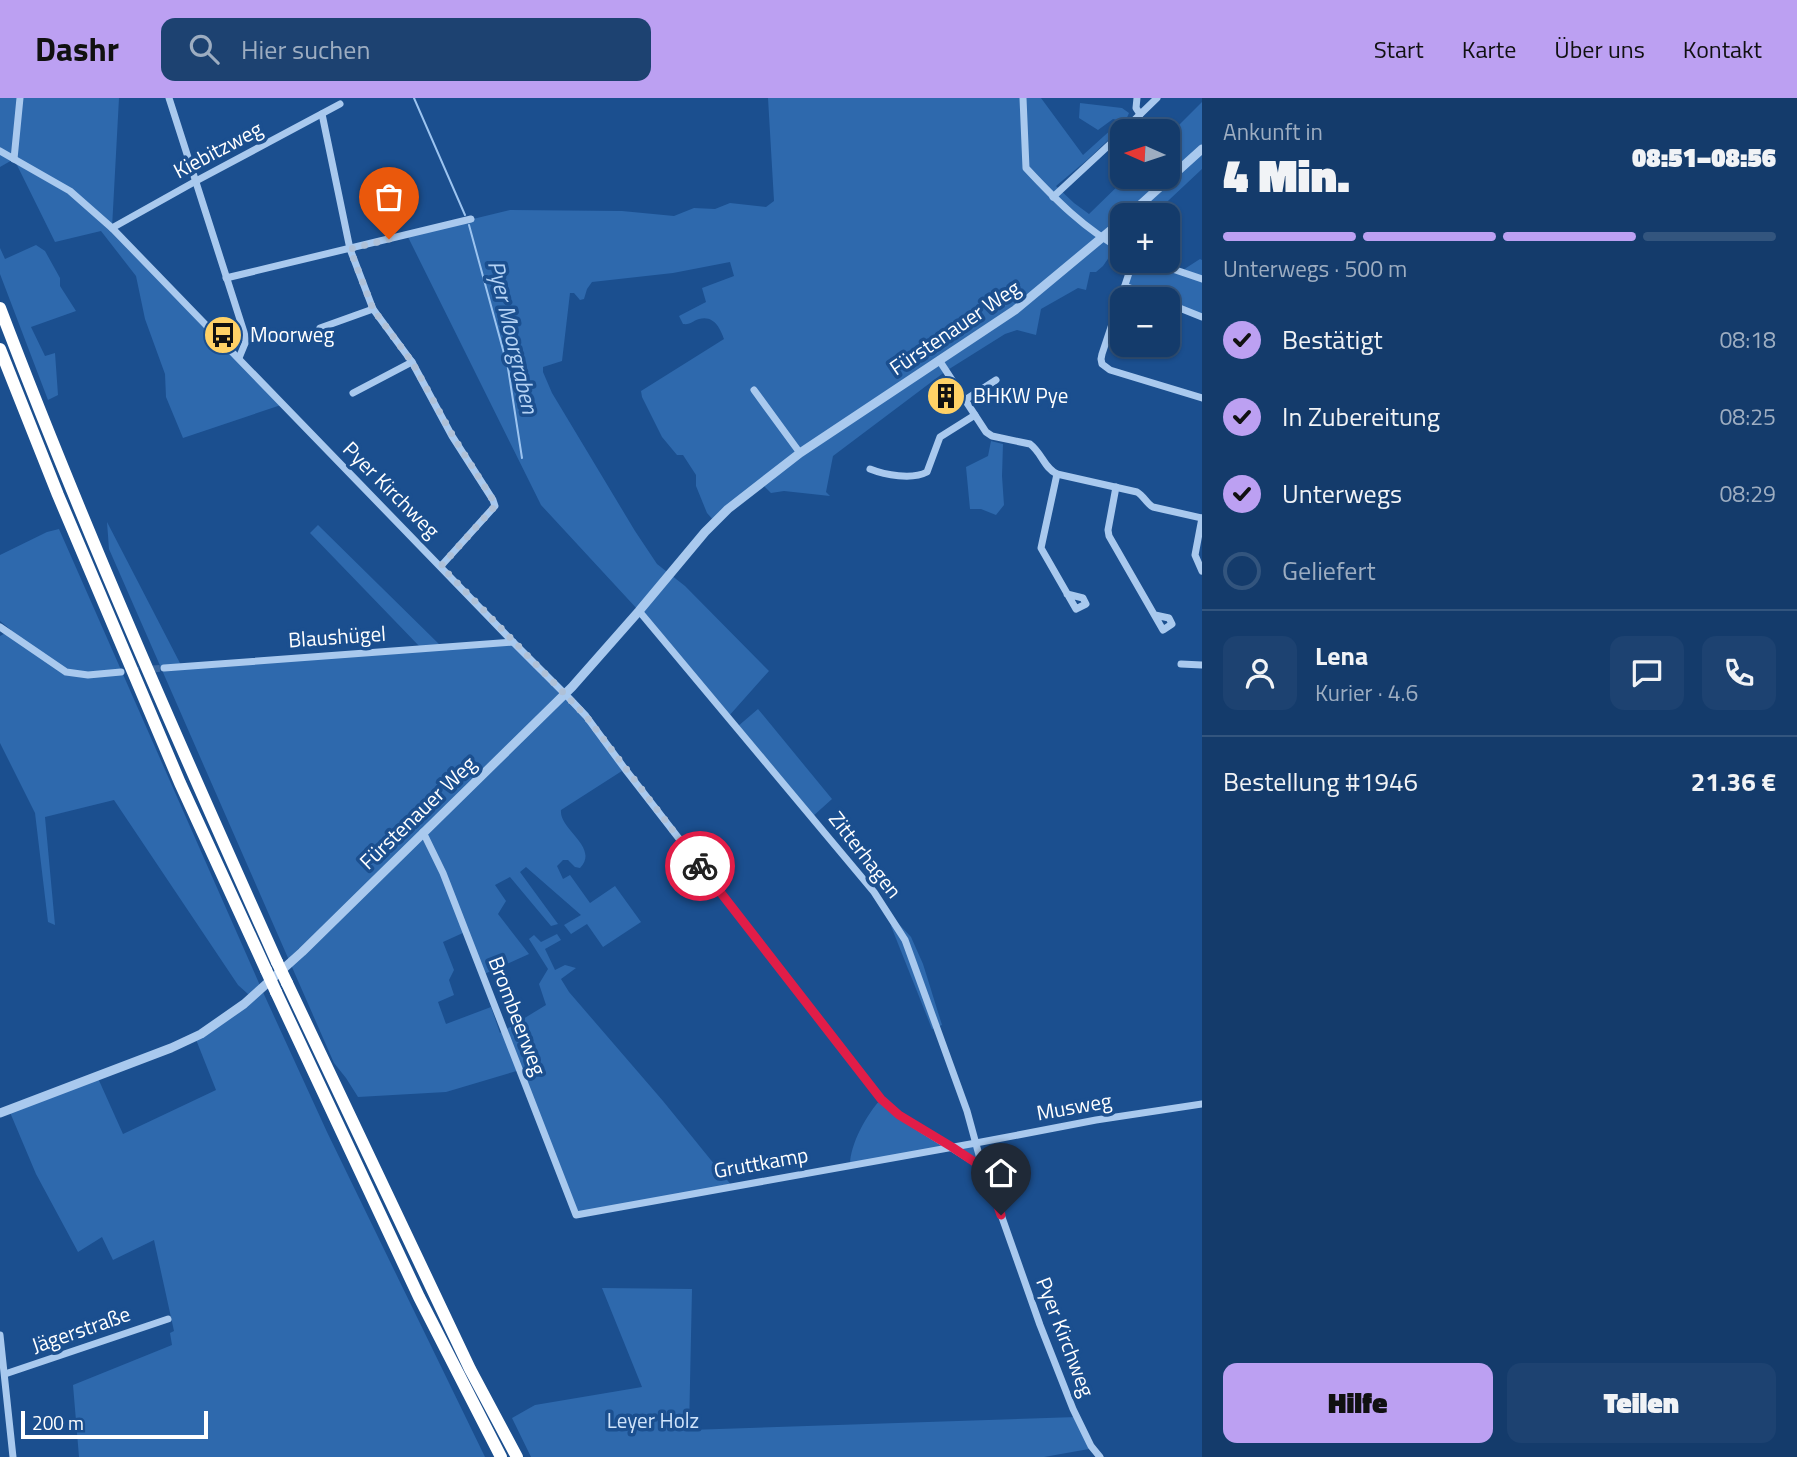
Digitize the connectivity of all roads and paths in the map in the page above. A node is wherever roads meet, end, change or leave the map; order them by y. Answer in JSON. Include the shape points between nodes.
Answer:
{"nodes":[{"id":1,"x":19,"y":98,"type":"edge"},
{"id":2,"x":169,"y":98,"type":"edge"},
{"id":3,"x":1023,"y":98,"type":"edge"},
{"id":4,"x":1137,"y":98,"type":"edge"},
{"id":5,"x":1157,"y":98,"type":"edge"},
{"id":6,"x":340,"y":104,"type":"dead end"},
{"id":7,"x":322,"y":114,"type":"junction"},
{"id":8,"x":1140,"y":114,"type":"junction"},
{"id":9,"x":1135,"y":119,"type":"edge"},
{"id":10,"x":1110,"y":143,"type":"edge"},
{"id":11,"x":1202,"y":149,"type":"edge"},
{"id":12,"x":0,"y":151,"type":"edge"},
{"id":13,"x":14,"y":159,"type":"junction"},
{"id":14,"x":195,"y":181,"type":"junction"},
{"id":15,"x":1052,"y":197,"type":"junction"},
{"id":16,"x":1142,"y":203,"type":"edge"},
{"id":17,"x":471,"y":219,"type":"dead end"},
{"id":18,"x":112,"y":228,"type":"junction"},
{"id":19,"x":1110,"y":231,"type":"edge"},
{"id":20,"x":1102,"y":238,"type":"junction"},
{"id":21,"x":1110,"y":242,"type":"edge"},
{"id":22,"x":350,"y":249,"type":"junction"},
{"id":23,"x":1180,"y":272,"type":"edge"},
{"id":24,"x":1129,"y":273,"type":"edge"},
{"id":25,"x":226,"y":278,"type":"junction"},
{"id":26,"x":1202,"y":279,"type":"edge"},
{"id":27,"x":1125,"y":286,"type":"joint"},
{"id":28,"x":0,"y":308,"type":"edge"},
{"id":29,"x":1180,"y":308,"type":"edge"},
{"id":30,"x":373,"y":309,"type":"junction"},
{"id":31,"x":1202,"y":317,"type":"edge"},
{"id":32,"x":320,"y":328,"type":"dead end"},
{"id":33,"x":0,"y":349,"type":"edge"},
{"id":34,"x":239,"y":358,"type":"junction"},
{"id":35,"x":939,"y":360,"type":"junction"},
{"id":36,"x":412,"y":362,"type":"junction"},
{"id":37,"x":996,"y":380,"type":"dead end"},
{"id":38,"x":754,"y":390,"type":"dead end"},
{"id":39,"x":353,"y":393,"type":"dead end"},
{"id":40,"x":1202,"y":398,"type":"edge"},
{"id":41,"x":965,"y":400,"type":"junction"},
{"id":42,"x":975,"y":415,"type":"junction"},
{"id":43,"x":800,"y":453,"type":"junction"},
{"id":44,"x":870,"y":469,"type":"dead end"},
{"id":45,"x":1057,"y":474,"type":"junction"},
{"id":46,"x":1116,"y":487,"type":"junction"},
{"id":47,"x":1202,"y":518,"type":"edge"},
{"id":48,"x":441,"y":566,"type":"junction"},
{"id":49,"x":1201,"y":569,"type":"edge"},
{"id":50,"x":1067,"y":594,"type":"dead end"},
{"id":51,"x":639,"y":611,"type":"junction"},
{"id":52,"x":1155,"y":615,"type":"dead end"},
{"id":53,"x":0,"y":627,"type":"edge"},
{"id":54,"x":513,"y":642,"type":"junction"},
{"id":55,"x":1181,"y":664,"type":"dead end"},
{"id":56,"x":1202,"y":665,"type":"edge"},
{"id":57,"x":164,"y":668,"type":"tunnel mouth"},
{"id":58,"x":121,"y":672,"type":"tunnel mouth"},
{"id":59,"x":565,"y":694,"type":"junction"},
{"id":60,"x":423,"y":832,"type":"junction"},
{"id":61,"x":1202,"y":1104,"type":"edge"},
{"id":62,"x":0,"y":1113,"type":"edge"},
{"id":63,"x":976,"y":1143,"type":"junction"},
{"id":64,"x":952,"y":1147,"type":"junction"},
{"id":65,"x":982,"y":1167,"type":"junction"},
{"id":66,"x":576,"y":1215,"type":"joint"},
{"id":67,"x":168,"y":1319,"type":"dead end"},
{"id":68,"x":0,"y":1335,"type":"edge"},
{"id":69,"x":5,"y":1374,"type":"junction"},
{"id":70,"x":13,"y":1457,"type":"edge"},
{"id":71,"x":501,"y":1457,"type":"edge"},
{"id":72,"x":517,"y":1457,"type":"edge"},
{"id":73,"x":1100,"y":1457,"type":"edge"}],
"edges":[{"from":1,"to":13,"type":"street"},
{"from":2,"to":14,"type":"street"},
{"from":3,"to":15,"type":"street","via":[[1026,168]]},
{"from":4,"to":8,"type":"street"},
{"from":5,"to":8,"type":"street"},
{"from":6,"to":7,"type":"street","name":"Kiebitzweg"},
{"from":7,"to":14,"type":"street","name":"Kiebitzweg"},
{"from":7,"to":22,"type":"street"},
{"from":8,"to":9,"type":"street"},
{"from":10,"to":15,"type":"street"},
{"from":11,"to":16,"type":"street"},
{"from":12,"to":13,"type":"street","name":"Pyer Kirchweg"},
{"from":13,"to":18,"type":"street","name":"Pyer Kirchweg","via":[[71,191]]},
{"from":14,"to":18,"type":"street","name":"Kiebitzweg"},
{"from":14,"to":25,"type":"street"},
{"from":15,"to":20,"type":"street"},
{"from":17,"to":22,"type":"street"},
{"from":18,"to":34,"type":"street","name":"Pyer Kirchweg"},
{"from":19,"to":20,"type":"street","name":"Fürstenauer Weg"},
{"from":20,"to":21,"type":"street"},
{"from":20,"to":35,"type":"street","name":"Fürstenauer Weg","via":[[1034,295]]},
{"from":22,"to":25,"type":"street"},
{"from":22,"to":30,"type":"street"},
{"from":23,"to":26,"type":"street"},
{"from":24,"to":27,"type":"street"},
{"from":25,"to":34,"type":"street","via":[[246,341]]},
{"from":27,"to":40,"type":"street","via":[[1102,364]]},
{"from":28,"to":72,"type":"highway","bridge":true,"via":[[195,781],[470,1369]]},
{"from":29,"to":31,"type":"street"},
{"from":30,"to":32,"type":"street"},
{"from":30,"to":36,"type":"street"},
{"from":33,"to":71,"type":"highway","bridge":true,"via":[[180,783],[419,1297]]},
{"from":34,"to":48,"type":"street","name":"Pyer Kirchweg"},
{"from":35,"to":41,"type":"street"},
{"from":35,"to":43,"type":"street","name":"Fürstenauer Weg"},
{"from":36,"to":39,"type":"street"},
{"from":36,"to":48,"type":"street","via":[[495,506]]},
{"from":37,"to":41,"type":"street"},
{"from":38,"to":43,"type":"street"},
{"from":41,"to":42,"type":"street"},
{"from":42,"to":44,"type":"street","via":[[940,437],[927,472],[920,476]]},
{"from":42,"to":45,"type":"street","via":[[992,436],[1030,444],[1049,471]]},
{"from":43,"to":51,"type":"street","name":"Fürstenauer Weg","via":[[728,509]]},
{"from":45,"to":46,"type":"street"},
{"from":45,"to":50,"type":"street","via":[[1041,548]]},
{"from":46,"to":47,"type":"street","via":[[1137,492],[1153,507]]},
{"from":46,"to":52,"type":"street","via":[[1109,537]]},
{"from":47,"to":49,"type":"street","via":[[1195,549]]},
{"from":48,"to":54,"type":"street","name":"Pyer Kirchweg"},
{"from":51,"to":59,"type":"street","name":"Fürstenauer Weg"},
{"from":51,"to":63,"type":"street","name":"Zitterhagen","via":[[874,892],[905,940]]},
{"from":53,"to":58,"type":"street","via":[[66,672]]},
{"from":54,"to":57,"type":"street","name":"Blaushügel"},
{"from":54,"to":59,"type":"street","name":"Pyer Kirchweg"},
{"from":55,"to":56,"type":"street"},
{"from":59,"to":60,"type":"street","name":"Fürstenauer Weg"},
{"from":59,"to":64,"type":"street","name":"Pyer Kirchweg","via":[[881,1099]]},
{"from":60,"to":62,"type":"street","name":"Fürstenauer Weg","via":[[302,952],[244,1004],[201,1034]]},
{"from":60,"to":66,"type":"street","name":"Brombeerweg"},
{"from":61,"to":63,"type":"street","name":"Musweg"},
{"from":63,"to":64,"type":"street","name":"Musweg"},
{"from":63,"to":65,"type":"street","name":"Zitterhagen"},
{"from":64,"to":65,"type":"street","name":"Pyer Kirchweg"},
{"from":64,"to":66,"type":"street","name":"Gruttkamp"},
{"from":65,"to":73,"type":"street","name":"Pyer Kirchweg","via":[[1073,1409]]},
{"from":67,"to":69,"type":"street","name":"Jägerstraße"},
{"from":68,"to":69,"type":"street"},
{"from":69,"to":70,"type":"street"}]}
